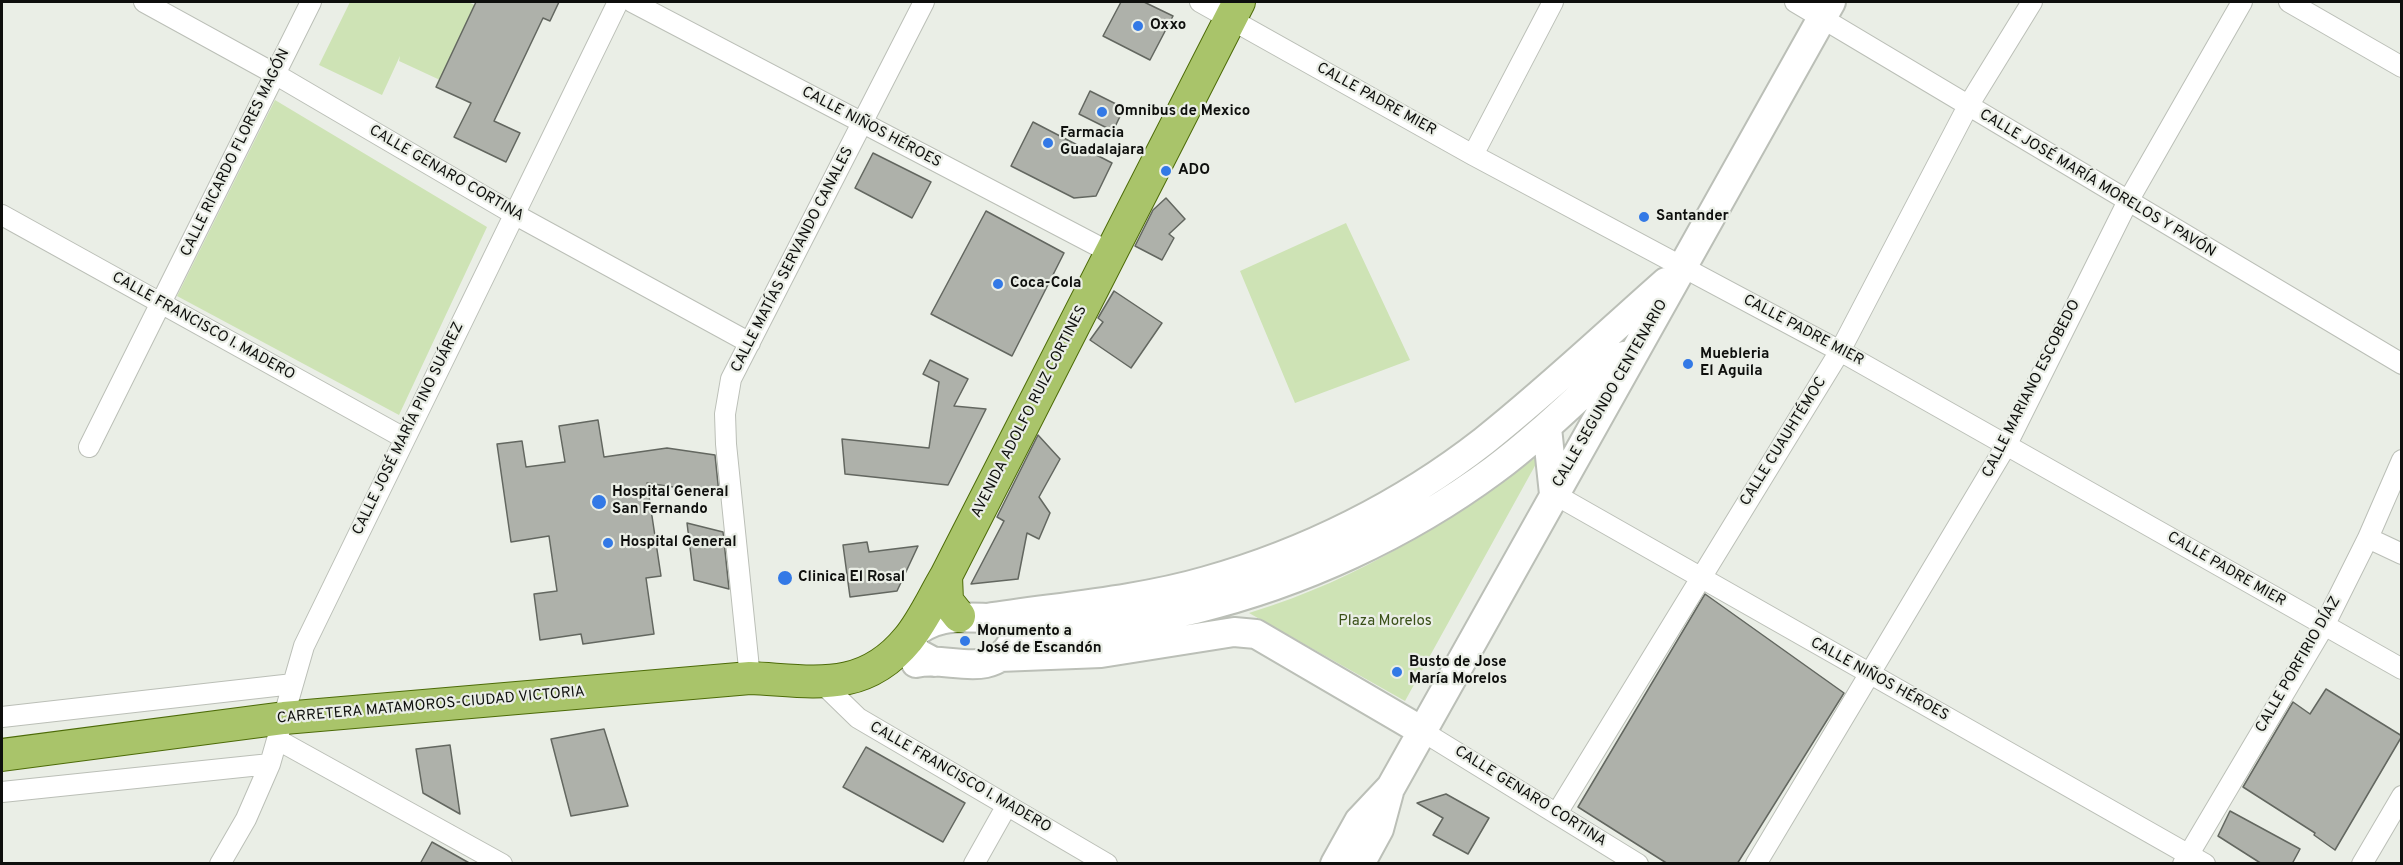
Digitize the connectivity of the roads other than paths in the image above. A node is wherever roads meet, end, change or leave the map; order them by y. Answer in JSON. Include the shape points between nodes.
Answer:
{"nodes":[{"id":1,"x":144,"y":2,"type":"edge"},
{"id":2,"x":311,"y":2,"type":"edge"},
{"id":3,"x":618,"y":2,"type":"edge"},
{"id":4,"x":632,"y":2,"type":"edge"},
{"id":5,"x":924,"y":2,"type":"edge"},
{"id":6,"x":1200,"y":2,"type":"edge"},
{"id":7,"x":1553,"y":2,"type":"edge"},
{"id":8,"x":1795,"y":2,"type":"edge"},
{"id":9,"x":2032,"y":2,"type":"edge"},
{"id":10,"x":2242,"y":2,"type":"edge"},
{"id":11,"x":2289,"y":2,"type":"edge"},
{"id":12,"x":1235,"y":10,"type":"edge"},
{"id":13,"x":1826,"y":10,"type":"edge"},
{"id":14,"x":2402,"y":67,"type":"edge"},
{"id":15,"x":275,"y":74,"type":"junction"},
{"id":16,"x":1968,"y":106,"type":"junction"},
{"id":17,"x":863,"y":124,"type":"junction"},
{"id":18,"x":1473,"y":155,"type":"junction"},
{"id":19,"x":2127,"y":203,"type":"junction"},
{"id":20,"x":514,"y":214,"type":"junction"},
{"id":21,"x":2,"y":215,"type":"edge"},
{"id":22,"x":1111,"y":253,"type":"junction"},
{"id":23,"x":1683,"y":267,"type":"junction"},
{"id":24,"x":162,"y":304,"type":"junction"},
{"id":25,"x":1642,"y":340,"type":"junction"},
{"id":26,"x":750,"y":343,"type":"junction"},
{"id":27,"x":1840,"y":351,"type":"junction"},
{"id":28,"x":2402,"y":364,"type":"edge"},
{"id":29,"x":1547,"y":428,"type":"junction"},
{"id":30,"x":404,"y":438,"type":"junction"},
{"id":31,"x":2007,"y":444,"type":"junction"},
{"id":32,"x":89,"y":447,"type":"dead end"},
{"id":33,"x":2402,"y":460,"type":"edge"},
{"id":34,"x":1554,"y":494,"type":"junction"},
{"id":35,"x":1355,"y":522,"type":"junction"},
{"id":36,"x":2368,"y":538,"type":"junction"},
{"id":37,"x":1369,"y":546,"type":"junction"},
{"id":38,"x":2402,"y":554,"type":"edge"},
{"id":39,"x":946,"y":576,"type":"junction"},
{"id":40,"x":1700,"y":579,"type":"junction"},
{"id":41,"x":973,"y":617,"type":"junction"},
{"id":42,"x":2324,"y":626,"type":"junction"},
{"id":43,"x":909,"y":638,"type":"junction"},
{"id":44,"x":1007,"y":647,"type":"junction"},
{"id":45,"x":934,"y":662,"type":"junction"},
{"id":46,"x":2402,"y":669,"type":"edge"},
{"id":47,"x":1868,"y":674,"type":"junction"},
{"id":48,"x":862,"y":676,"type":"junction"},
{"id":49,"x":750,"y":678,"type":"junction"},
{"id":50,"x":821,"y":682,"type":"junction"},
{"id":51,"x":292,"y":684,"type":"junction"},
{"id":52,"x":2,"y":717,"type":"edge"},
{"id":53,"x":281,"y":729,"type":"junction"},
{"id":54,"x":1422,"y":731,"type":"junction"},
{"id":55,"x":2,"y":755,"type":"edge"},
{"id":56,"x":270,"y":764,"type":"junction"},
{"id":57,"x":1391,"y":787,"type":"junction"},
{"id":58,"x":2,"y":792,"type":"edge"},
{"id":59,"x":2402,"y":796,"type":"edge"},
{"id":60,"x":1006,"y":807,"type":"junction"},
{"id":61,"x":1557,"y":813,"type":"junction"},
{"id":62,"x":2192,"y":860,"type":"edge"},
{"id":63,"x":220,"y":864,"type":"edge"},
{"id":64,"x":502,"y":864,"type":"edge"},
{"id":65,"x":974,"y":864,"type":"edge"},
{"id":66,"x":1107,"y":864,"type":"edge"},
{"id":67,"x":1335,"y":864,"type":"edge"},
{"id":68,"x":1360,"y":864,"type":"edge"},
{"id":69,"x":1638,"y":864,"type":"edge"},
{"id":70,"x":1756,"y":864,"type":"edge"},
{"id":71,"x":2362,"y":864,"type":"edge"}],
"edges":[{"from":1,"to":15,"type":"street","name":"CALLE GENARO CORTINA"},
{"from":2,"to":15,"type":"street","name":"CALLE RICARDO FLORES MAGÓN"},
{"from":3,"to":20,"type":"street","name":"CALLE JOSÉ MARÍA PINO SUÁREZ"},
{"from":4,"to":17,"type":"street","name":"CALLE NIÑOS HÉROES"},
{"from":5,"to":17,"type":"street","name":"CALLE MATÍAS SERVANDO CANALES"},
{"from":6,"to":12,"type":"street","name":"CALLE PADRE MIER"},
{"from":7,"to":18,"type":"street"},
{"from":8,"to":13,"type":"street","name":"CALLE JOSÉ MARÍA MORELOS Y PAVÓN"},
{"from":9,"to":16,"type":"street","name":"CALLE CUAUHTÉMOC"},
{"from":10,"to":19,"type":"street","name":"CALLE MARIANO ESCOBEDO"},
{"from":11,"to":14,"type":"street"},
{"from":12,"to":18,"type":"street","name":"CALLE PADRE MIER"},
{"from":12,"to":22,"type":"main road","name":"AVENIDA ADOLFO RUIZ CORTINES"},
{"from":13,"to":16,"type":"street","name":"CALLE JOSÉ MARÍA MORELOS Y PAVÓN"},
{"from":13,"to":23,"type":"street","name":"CALLE SEGUNDO CENTENARIO"},
{"from":15,"to":20,"type":"street","name":"CALLE GENARO CORTINA"},
{"from":15,"to":24,"type":"street","name":"CALLE RICARDO FLORES MAGÓN"},
{"from":16,"to":19,"type":"street","name":"CALLE JOSÉ MARÍA MORELOS Y PAVÓN"},
{"from":16,"to":27,"type":"street","name":"CALLE CUAUHTÉMOC"},
{"from":17,"to":22,"type":"street","name":"CALLE NIÑOS HÉROES"},
{"from":17,"to":26,"type":"street","name":"CALLE MATÍAS SERVANDO CANALES"},
{"from":18,"to":23,"type":"street","name":"CALLE PADRE MIER"},
{"from":19,"to":28,"type":"street","name":"CALLE JOSÉ MARÍA MORELOS Y PAVÓN"},
{"from":19,"to":31,"type":"street","name":"CALLE MARIANO ESCOBEDO"},
{"from":20,"to":26,"type":"street","name":"CALLE GENARO CORTINA"},
{"from":20,"to":30,"type":"street","name":"CALLE JOSÉ MARÍA PINO SUÁREZ"},
{"from":21,"to":24,"type":"street","name":"CALLE FRANCISCO I. MADERO"},
{"from":22,"to":39,"type":"main road","name":"AVENIDA ADOLFO RUIZ CORTINES"},
{"from":23,"to":25,"type":"street","name":"CALLE SEGUNDO CENTENARIO"},
{"from":23,"to":27,"type":"street","name":"CALLE PADRE MIER"},
{"from":23,"to":35,"type":"street","via":[[1483,442],[1411,491]]},
{"from":24,"to":30,"type":"street","name":"CALLE FRANCISCO I. MADERO"},
{"from":24,"to":32,"type":"street","name":"CALLE RICARDO FLORES MAGÓN"},
{"from":25,"to":29,"type":"street"},
{"from":25,"to":34,"type":"street","name":"CALLE SEGUNDO CENTENARIO"},
{"from":26,"to":49,"type":"street","name":"CALLE MATÍAS SERVANDO CANALES","via":[[731,379],[725,414]]},
{"from":27,"to":31,"type":"street","name":"CALLE PADRE MIER"},
{"from":27,"to":40,"type":"street","name":"CALLE CUAUHTÉMOC"},
{"from":29,"to":34,"type":"street"},
{"from":29,"to":37,"type":"street","via":[[1493,471]]},
{"from":30,"to":51,"type":"street","name":"CALLE JOSÉ MARÍA PINO SUÁREZ","via":[[304,646]]},
{"from":31,"to":42,"type":"street","name":"CALLE PADRE MIER"},
{"from":31,"to":47,"type":"street","name":"CALLE MARIANO ESCOBEDO"},
{"from":33,"to":36,"type":"street","name":"CALLE PORFIRIO DÍAZ"},
{"from":34,"to":40,"type":"street","name":"CALLE NIÑOS HÉROES"},
{"from":34,"to":54,"type":"street","name":"CALLE SEGUNDO CENTENARIO"},
{"from":35,"to":37,"type":"street"},
{"from":35,"to":41,"type":"street","via":[[1301,549],[1204,582],[1153,594]]},
{"from":36,"to":38,"type":"street"},
{"from":36,"to":42,"type":"street","name":"CALLE PORFIRIO DÍAZ"},
{"from":37,"to":44,"type":"street","via":[[1254,593]]},
{"from":39,"to":41,"type":"main road","via":[[949,606]]},
{"from":39,"to":43,"type":"main road","name":"AVENIDA ADOLFO RUIZ CORTINES"},
{"from":40,"to":47,"type":"street","name":"CALLE NIÑOS HÉROES"},
{"from":40,"to":61,"type":"street","name":"CALLE CUAUHTÉMOC"},
{"from":41,"to":43,"type":"street","via":[[930,622]]},
{"from":41,"to":44,"type":"street","via":[[1006,627]]},
{"from":42,"to":46,"type":"street","name":"CALLE PADRE MIER"},
{"from":42,"to":62,"type":"street","name":"CALLE PORFIRIO DÍAZ"},
{"from":43,"to":45,"type":"street","via":[[917,654]]},
{"from":43,"to":48,"type":"main road","name":"AVENIDA ADOLFO RUIZ CORTINES","via":[[886,662]]},
{"from":44,"to":45,"type":"street","via":[[973,665]]},
{"from":44,"to":54,"type":"street","via":[[1101,653],[1234,632],[1256,634]]},
{"from":45,"to":48,"type":"street","via":[[922,661]]},
{"from":47,"to":62,"type":"street","name":"CALLE NIÑOS HÉROES"},
{"from":47,"to":70,"type":"street","name":"CALLE MARIANO ESCOBEDO"},
{"from":48,"to":50,"type":"main road","name":"CARRETERA MATAMOROS-CIUDAD VICTORIA"},
{"from":49,"to":50,"type":"main road","name":"CARRETERA MATAMOROS-CIUDAD VICTORIA"},
{"from":49,"to":53,"type":"main road","name":"CARRETERA MATAMOROS-CIUDAD VICTORIA"},
{"from":50,"to":60,"type":"street","name":"CALLE FRANCISCO I. MADERO","via":[[858,718]]},
{"from":51,"to":52,"type":"street"},
{"from":51,"to":53,"type":"street","name":"CALLE JOSÉ MARÍA PINO SUÁREZ"},
{"from":53,"to":55,"type":"main road","name":"CARRETERA MATAMOROS-CIUDAD VICTORIA"},
{"from":53,"to":56,"type":"street","name":"CALLE JOSÉ MARÍA PINO SUÁREZ"},
{"from":53,"to":64,"type":"street"},
{"from":54,"to":57,"type":"street","name":"CALLE SEGUNDO CENTENARIO"},
{"from":54,"to":61,"type":"street","name":"CALLE GENARO CORTINA"},
{"from":56,"to":58,"type":"street"},
{"from":56,"to":63,"type":"street","name":"CALLE JOSÉ MARÍA PINO SUÁREZ","via":[[246,819]]},
{"from":57,"to":67,"type":"street","name":"CALLE SEGUNDO CENTENARIO","via":[[1359,821]]},
{"from":57,"to":68,"type":"street","name":"CALLE SEGUNDO CENTENARIO","via":[[1379,829]]},
{"from":59,"to":71,"type":"street"},
{"from":60,"to":65,"type":"street"},
{"from":60,"to":66,"type":"street","name":"CALLE FRANCISCO I. MADERO"},
{"from":61,"to":69,"type":"street","name":"CALLE GENARO CORTINA"}]}
